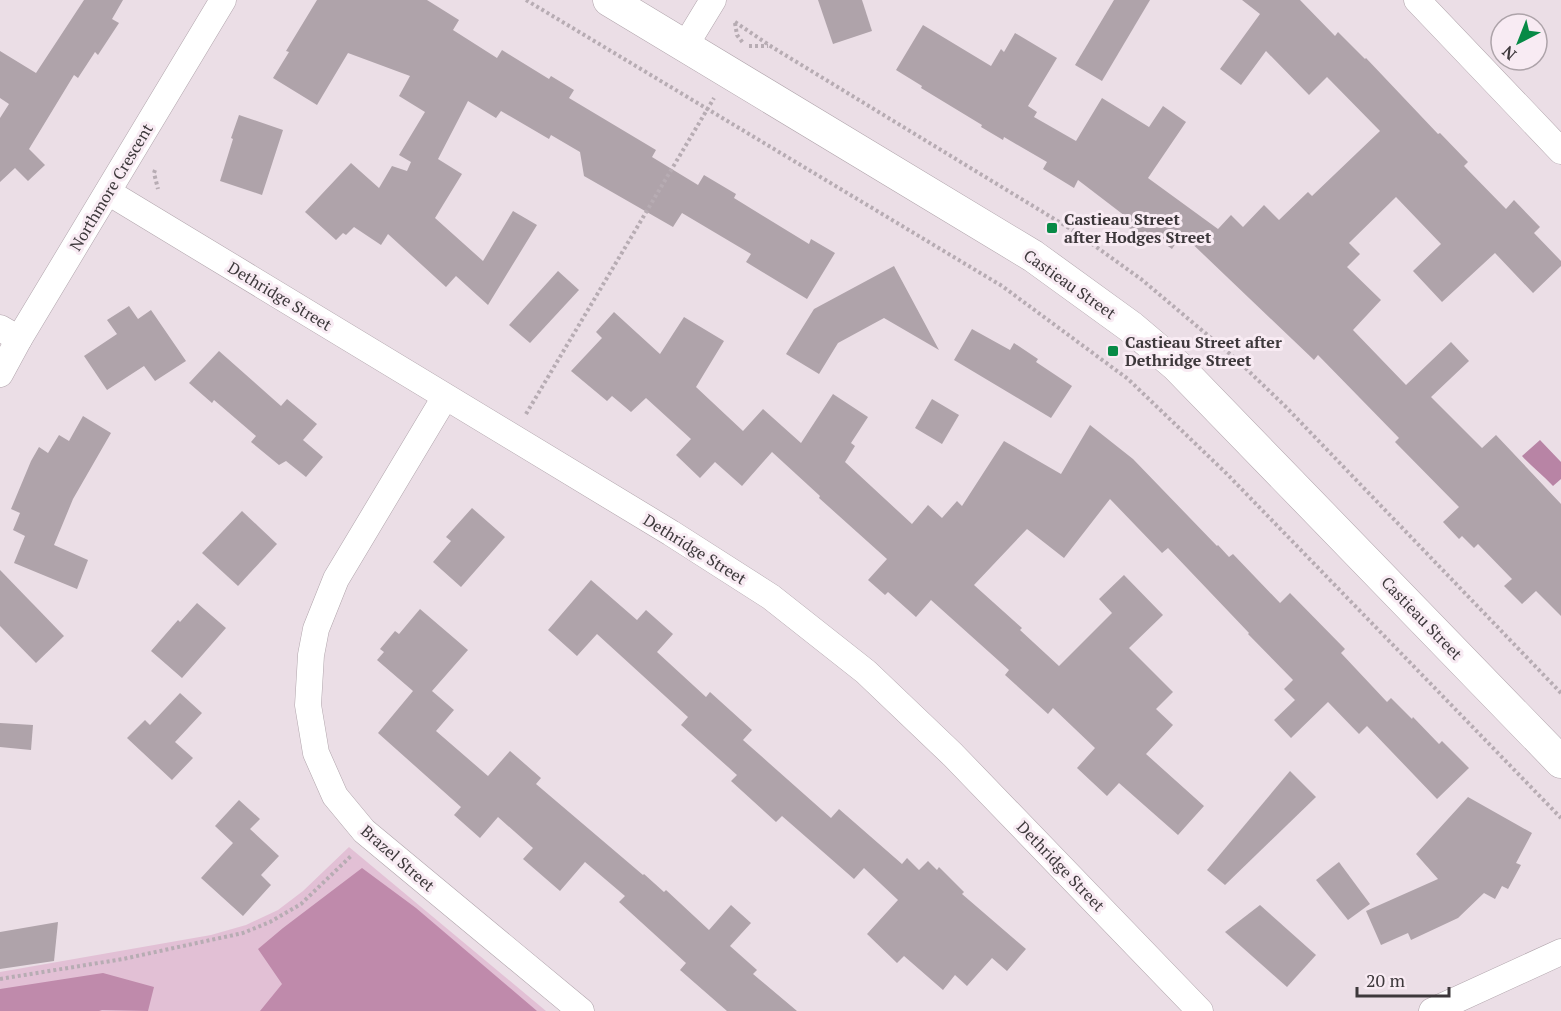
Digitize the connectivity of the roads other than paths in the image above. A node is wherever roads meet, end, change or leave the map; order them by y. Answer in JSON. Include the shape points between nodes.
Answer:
{"nodes":[{"id":1,"x":223,"y":0,"type":"edge"},
{"id":2,"x":609,"y":0,"type":"edge"},
{"id":3,"x":713,"y":0,"type":"edge"},
{"id":4,"x":1417,"y":0,"type":"edge"},
{"id":5,"x":685,"y":46,"type":"junction"},
{"id":6,"x":1561,"y":151,"type":"edge"},
{"id":7,"x":108,"y":192,"type":"junction"},
{"id":8,"x":10,"y":334,"type":"edge"},
{"id":9,"x":0,"y":374,"type":"edge"},
{"id":10,"x":445,"y":397,"type":"junction"},
{"id":11,"x":1561,"y":762,"type":"edge"},
{"id":12,"x":1561,"y":952,"type":"edge"},
{"id":13,"x":581,"y":1011,"type":"edge"},
{"id":14,"x":1200,"y":1011,"type":"edge"},
{"id":15,"x":1432,"y":1011,"type":"edge"}],
"edges":[{"from":1,"to":7,"type":"street","name":"Northmore Crescent"},
{"from":2,"to":5,"type":"street","name":"Castieau Street"},
{"from":3,"to":5,"type":"street"},
{"from":4,"to":6,"type":"street"},
{"from":5,"to":11,"type":"street","name":"Castieau Street","via":[[1033,256],[1131,327],[1177,366]]},
{"from":7,"to":8,"type":"street","name":"Northmore Crescent"},
{"from":7,"to":10,"type":"street","name":"Dethridge Street"},
{"from":8,"to":9,"type":"street","name":"Northmore Crescent"},
{"from":10,"to":13,"type":"street","name":"Brazel Street","via":[[336,579],[316,629],[308,705],[316,753],[335,796],[371,838]]},
{"from":10,"to":14,"type":"street","name":"Dethridge Street","via":[[771,597],[866,672],[953,755]]},
{"from":12,"to":15,"type":"street"}]}
